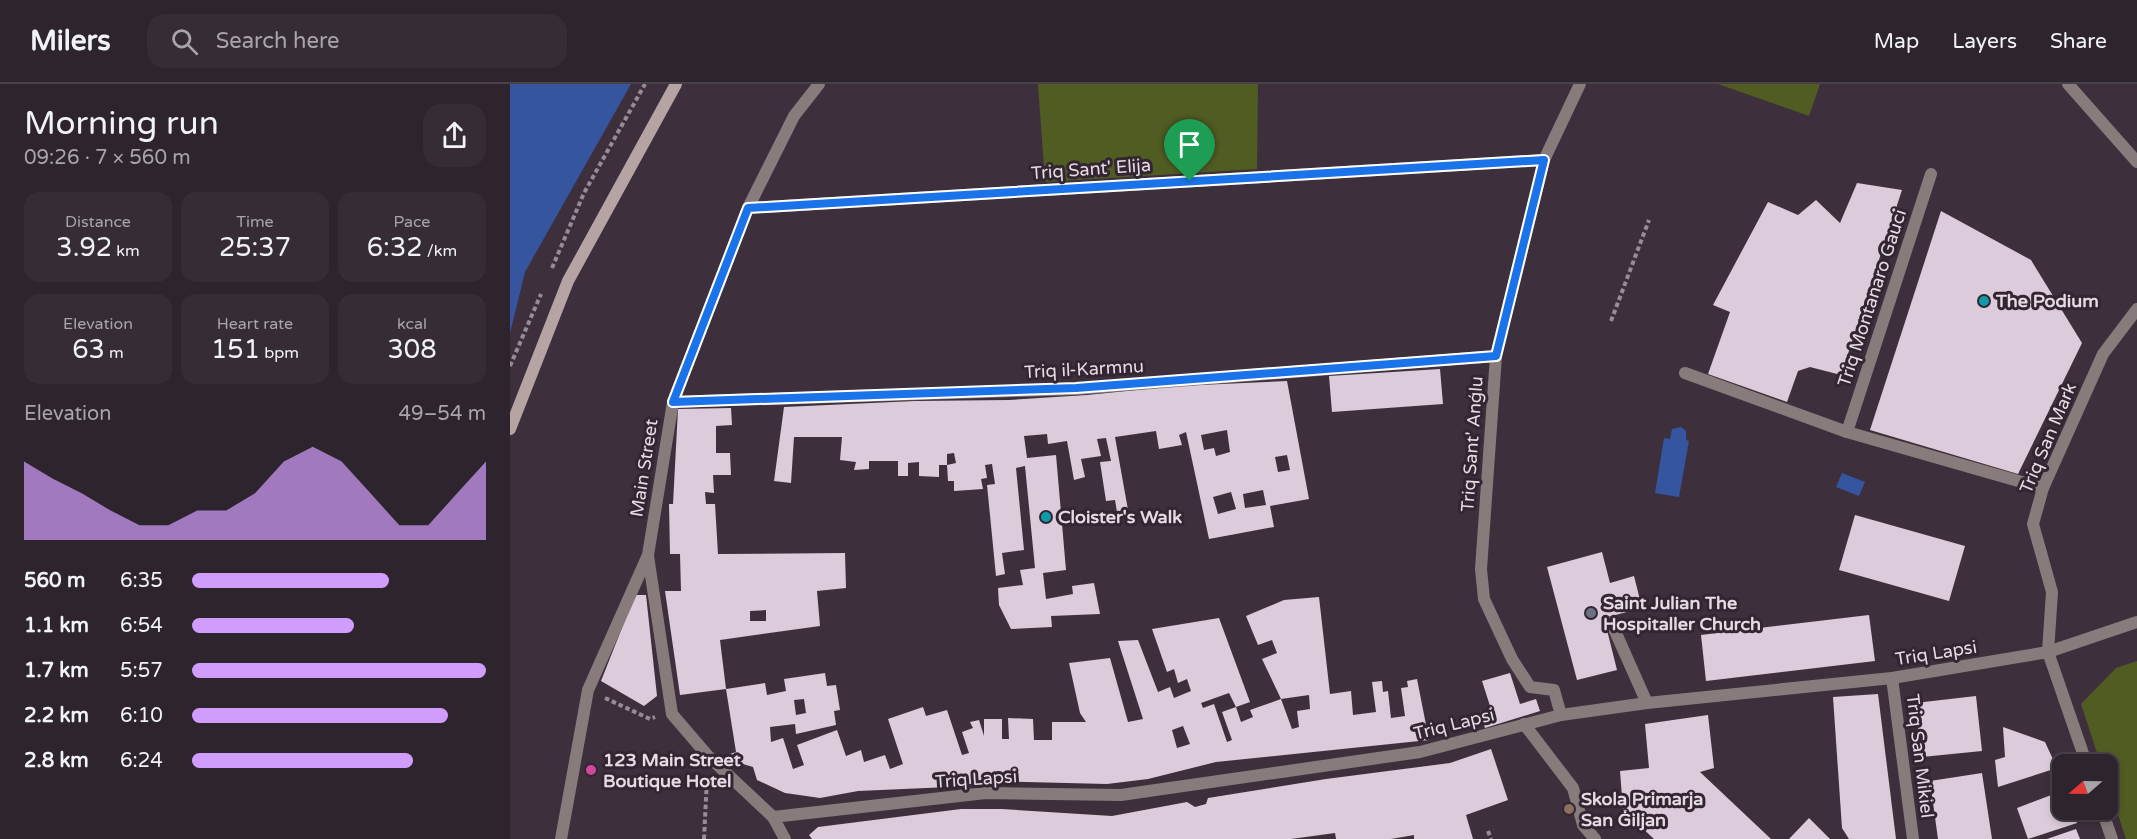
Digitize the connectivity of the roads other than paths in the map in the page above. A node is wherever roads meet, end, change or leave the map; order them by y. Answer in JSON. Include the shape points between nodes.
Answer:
{"nodes":[{"id":1,"x":676,"y":84,"type":"edge"},
{"id":2,"x":819,"y":84,"type":"edge"},
{"id":3,"x":1580,"y":84,"type":"edge"},
{"id":4,"x":2068,"y":84,"type":"edge"},
{"id":5,"x":1544,"y":160,"type":"junction"},
{"id":6,"x":2137,"y":162,"type":"edge"},
{"id":7,"x":1931,"y":174,"type":"dead end"},
{"id":8,"x":748,"y":208,"type":"junction"},
{"id":9,"x":2137,"y":309,"type":"edge"},
{"id":10,"x":1496,"y":356,"type":"junction"},
{"id":11,"x":1685,"y":373,"type":"dead end"},
{"id":12,"x":673,"y":402,"type":"junction"},
{"id":13,"x":510,"y":429,"type":"edge"},
{"id":14,"x":1847,"y":432,"type":"junction"},
{"id":15,"x":2043,"y":488,"type":"junction"},
{"id":16,"x":648,"y":555,"type":"junction"},
{"id":17,"x":1611,"y":622,"type":"dead end"},
{"id":18,"x":2137,"y":622,"type":"edge"},
{"id":19,"x":2048,"y":652,"type":"junction"},
{"id":20,"x":1892,"y":678,"type":"junction"},
{"id":21,"x":1647,"y":703,"type":"junction"},
{"id":22,"x":1561,"y":715,"type":"junction"},
{"id":23,"x":1524,"y":724,"type":"junction"},
{"id":24,"x":2083,"y":754,"type":"edge"},
{"id":25,"x":773,"y":818,"type":"junction"},
{"id":26,"x":2105,"y":820,"type":"edge"},
{"id":27,"x":561,"y":839,"type":"edge"},
{"id":28,"x":785,"y":839,"type":"edge"},
{"id":29,"x":1595,"y":839,"type":"edge"},
{"id":30,"x":1913,"y":839,"type":"edge"},
{"id":31,"x":2112,"y":839,"type":"edge"}],
"edges":[{"from":1,"to":13,"type":"main road","via":[[568,281]]},
{"from":2,"to":8,"type":"street","name":"Main Street","via":[[794,116]]},
{"from":3,"to":5,"type":"street","name":"Triq Sant' Anǵlu"},
{"from":4,"to":6,"type":"street"},
{"from":5,"to":8,"type":"street","name":"Triq Sant' Elija"},
{"from":5,"to":10,"type":"street","name":"Triq Sant' Anǵlu"},
{"from":7,"to":14,"type":"street","name":"Triq Montanaro Gauci"},
{"from":8,"to":12,"type":"street","name":"Main Street"},
{"from":9,"to":15,"type":"street","name":"Triq San Mark","via":[[2103,354]]},
{"from":10,"to":12,"type":"street","name":"Triq il-Karmnu","via":[[1076,388]]},
{"from":10,"to":22,"type":"street","name":"Triq Sant' Anǵlu","via":[[1480,569],[1484,599],[1530,687],[1554,690]]},
{"from":11,"to":14,"type":"street"},
{"from":12,"to":16,"type":"street","name":"Main Street"},
{"from":14,"to":15,"type":"street"},
{"from":15,"to":19,"type":"street","name":"Triq San Mark","via":[[2033,524],[2052,592]]},
{"from":16,"to":25,"type":"street","via":[[672,714],[708,756]]},
{"from":16,"to":27,"type":"street","name":"Main Street","via":[[588,690]]},
{"from":17,"to":21,"type":"street"},
{"from":18,"to":19,"type":"street","name":"Triq Lapsi"},
{"from":19,"to":20,"type":"street","name":"Triq Lapsi"},
{"from":19,"to":24,"type":"street","name":"Triq San Mark"},
{"from":20,"to":21,"type":"street","name":"Triq Lapsi"},
{"from":20,"to":30,"type":"street","name":"Triq San Mikiel"},
{"from":21,"to":22,"type":"street","name":"Triq Lapsi"},
{"from":22,"to":23,"type":"street","name":"Triq Lapsi"},
{"from":23,"to":25,"type":"street","name":"Triq Lapsi","via":[[1420,752],[1121,795],[986,793]]},
{"from":23,"to":29,"type":"street","via":[[1573,788],[1583,825]]},
{"from":25,"to":28,"type":"street"},
{"from":26,"to":31,"type":"street"}]}
